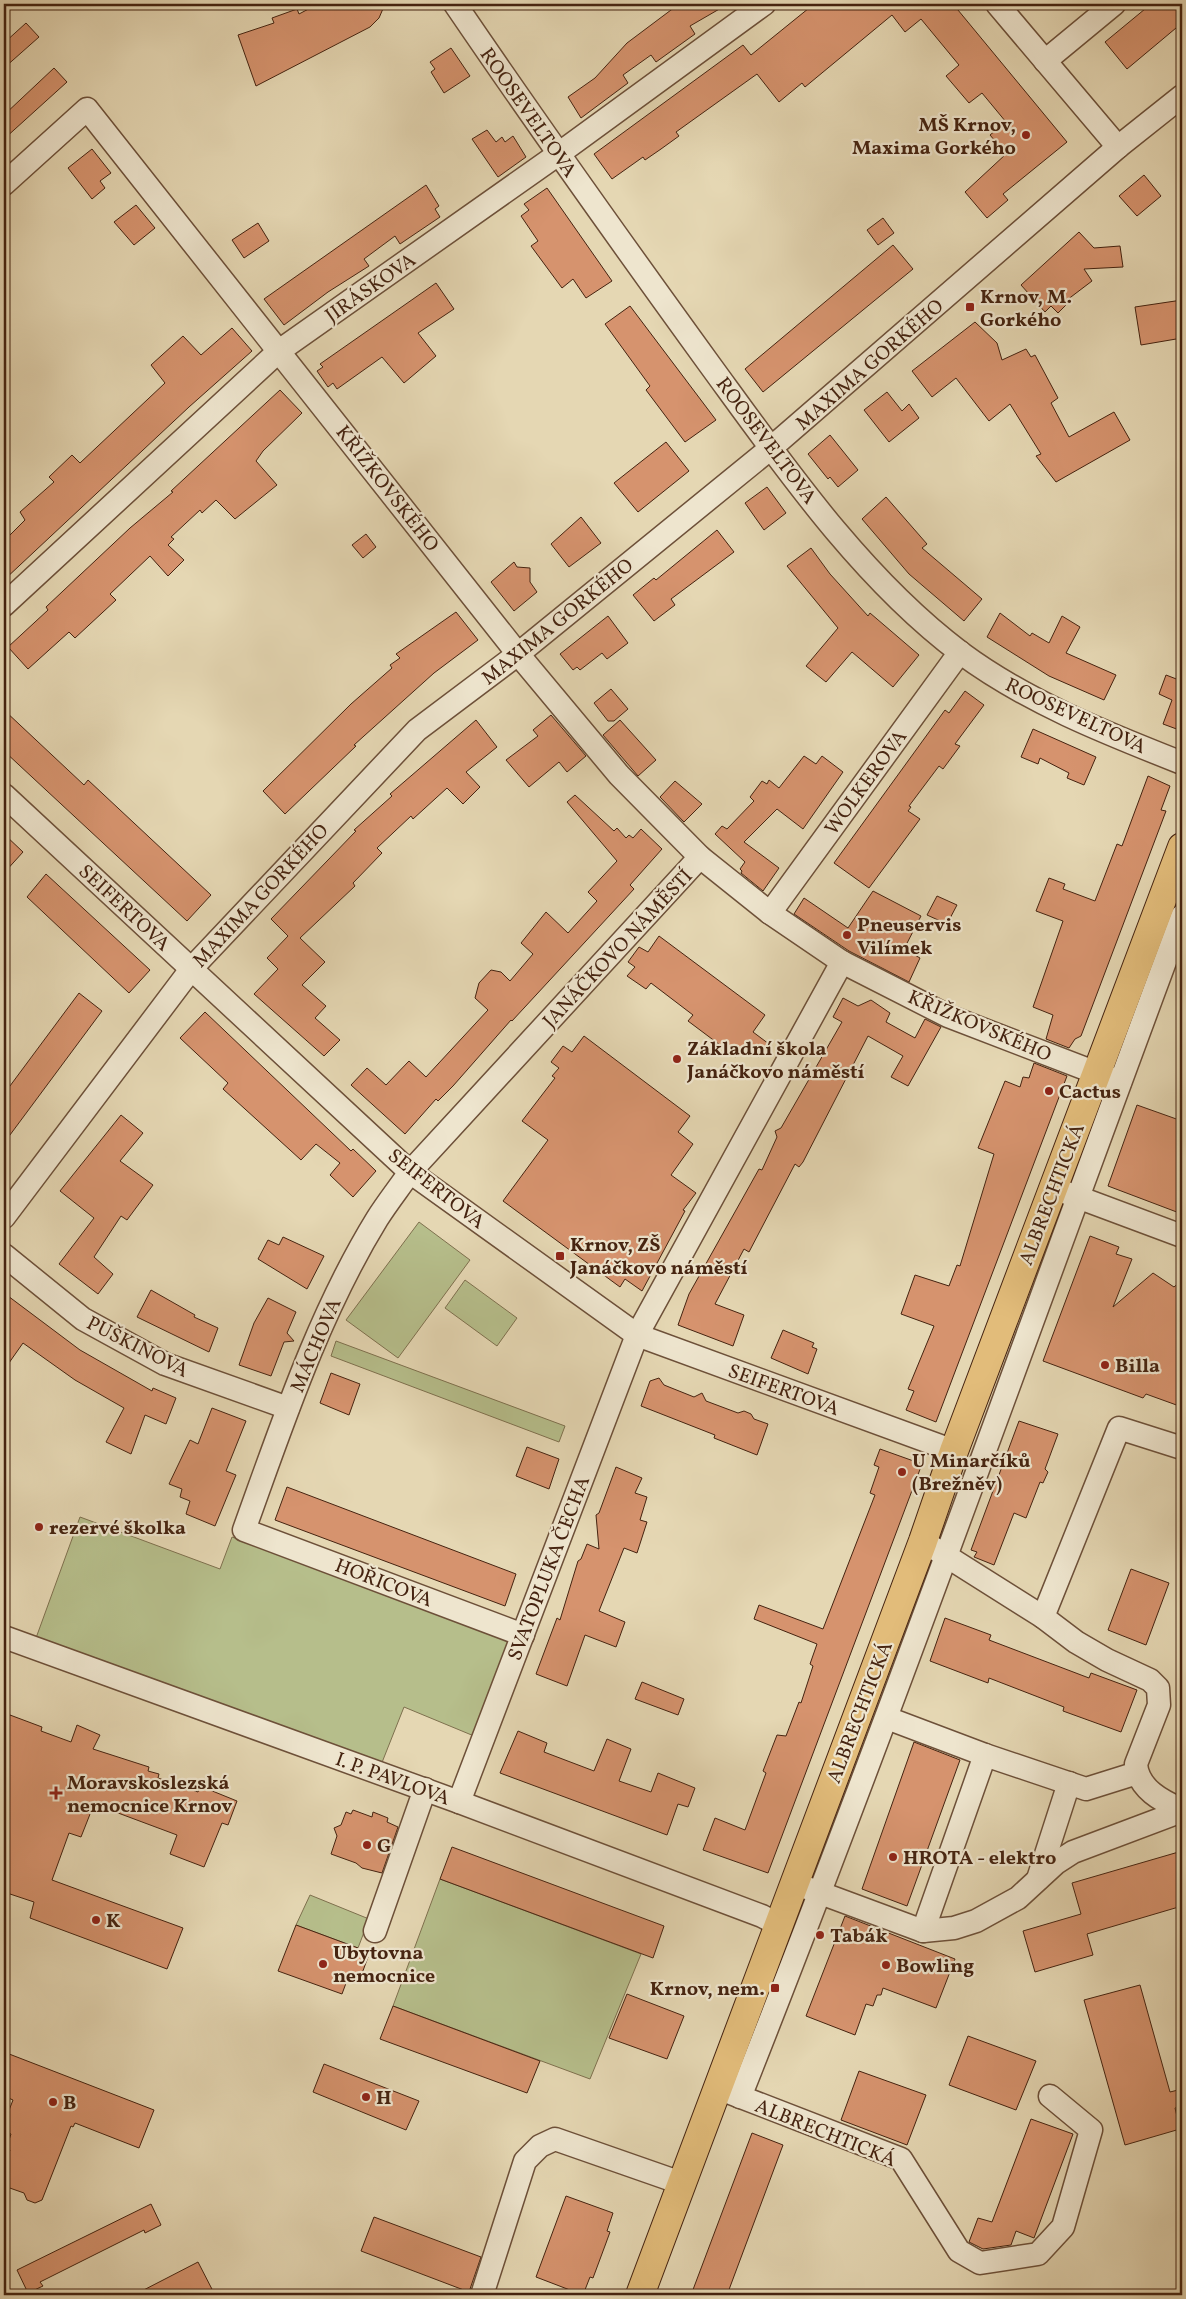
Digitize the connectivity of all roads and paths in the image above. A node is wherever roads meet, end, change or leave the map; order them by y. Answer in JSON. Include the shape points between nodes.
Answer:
{"nodes":[{"id":1,"x":455,"y":4,"type":"edge"},
{"id":2,"x":764,"y":4,"type":"edge"},
{"id":3,"x":998,"y":4,"type":"edge"},
{"id":4,"x":1114,"y":4,"type":"edge"},
{"id":5,"x":1045,"y":60,"type":"junction"},
{"id":6,"x":1182,"y":96,"type":"edge"},
{"id":7,"x":1118,"y":147,"type":"junction"},
{"id":8,"x":557,"y":154,"type":"junction"},
{"id":9,"x":4,"y":184,"type":"edge"},
{"id":10,"x":279,"y":351,"type":"junction"},
{"id":11,"x":771,"y":448,"type":"junction"},
{"id":12,"x":4,"y":605,"type":"edge"},
{"id":13,"x":960,"y":652,"type":"junction"},
{"id":14,"x":518,"y":654,"type":"junction"},
{"id":15,"x":1182,"y":762,"type":"edge"},
{"id":16,"x":4,"y":795,"type":"edge"},
{"id":17,"x":1182,"y":847,"type":"edge"},
{"id":18,"x":700,"y":857,"type":"junction"},
{"id":19,"x":770,"y":913,"type":"junction"},
{"id":20,"x":1182,"y":916,"type":"edge"},
{"id":21,"x":842,"y":962,"type":"junction"},
{"id":22,"x":192,"y":968,"type":"junction"},
{"id":23,"x":1108,"y":1078,"type":"junction"},
{"id":24,"x":410,"y":1172,"type":"junction"},
{"id":25,"x":1066,"y":1192,"type":"junction"},
{"id":26,"x":4,"y":1217,"type":"edge"},
{"id":27,"x":1182,"y":1236,"type":"edge"},
{"id":28,"x":4,"y":1255,"type":"edge"},
{"id":29,"x":638,"y":1335,"type":"junction"},
{"id":30,"x":288,"y":1408,"type":"junction"},
{"id":31,"x":1182,"y":1448,"type":"edge"},
{"id":32,"x":954,"y":1451,"type":"junction"},
{"id":33,"x":244,"y":1530,"type":"joint"},
{"id":34,"x":934,"y":1548,"type":"junction"},
{"id":35,"x":1043,"y":1617,"type":"junction"},
{"id":36,"x":523,"y":1635,"type":"junction"},
{"id":37,"x":4,"y":1637,"type":"edge"},
{"id":38,"x":888,"y":1718,"type":"junction"},
{"id":39,"x":985,"y":1755,"type":"junction"},
{"id":40,"x":1137,"y":1773,"type":"junction"},
{"id":41,"x":1069,"y":1783,"type":"junction"},
{"id":42,"x":425,"y":1789,"type":"junction"},
{"id":43,"x":459,"y":1802,"type":"junction"},
{"id":44,"x":1182,"y":1810,"type":"edge"},
{"id":45,"x":1038,"y":1880,"type":"junction"},
{"id":46,"x":794,"y":1883,"type":"junction"},
{"id":47,"x":821,"y":1893,"type":"junction"},
{"id":48,"x":779,"y":1924,"type":"junction"},
{"id":49,"x":375,"y":1931,"type":"dead end"},
{"id":50,"x":923,"y":1931,"type":"junction"},
{"id":51,"x":729,"y":2092,"type":"junction"},
{"id":52,"x":1050,"y":2096,"type":"dead end"},
{"id":53,"x":682,"y":2183,"type":"junction"},
{"id":54,"x":482,"y":2295,"type":"edge"},
{"id":55,"x":640,"y":2295,"type":"edge"}],
"edges":[{"from":1,"to":8,"type":"street","name":"ROOSEVELTOVA"},
{"from":2,"to":8,"type":"street","name":"JIRÁSKOVA"},
{"from":3,"to":5,"type":"street"},
{"from":4,"to":5,"type":"street"},
{"from":5,"to":7,"type":"street"},
{"from":6,"to":7,"type":"street","name":"MAXIMA GORKÉHO"},
{"from":7,"to":11,"type":"street","name":"MAXIMA GORKÉHO"},
{"from":8,"to":10,"type":"street","name":"JIRÁSKOVA"},
{"from":8,"to":11,"type":"street","name":"ROOSEVELTOVA"},
{"from":9,"to":10,"type":"street","name":"KŘIŽKOVSKÉHO","via":[[87,109]]},
{"from":10,"to":12,"type":"street","name":"JIRÁSKOVA"},
{"from":10,"to":14,"type":"street","name":"KŘIŽKOVSKÉHO"},
{"from":11,"to":13,"type":"street","name":"ROOSEVELTOVA","via":[[875,577]]},
{"from":11,"to":14,"type":"street","name":"MAXIMA GORKÉHO"},
{"from":13,"to":15,"type":"street","name":"ROOSEVELTOVA","via":[[1019,692]]},
{"from":13,"to":19,"type":"street","name":"WOLKEROVA"},
{"from":14,"to":18,"type":"street","name":"KŘIŽKOVSKÉHO","via":[[619,775]]},
{"from":14,"to":22,"type":"street","name":"MAXIMA GORKÉHO","via":[[417,730]]},
{"from":16,"to":22,"type":"street","name":"SEIFERTOVA"},
{"from":17,"to":23,"type":"main road","name":"ALBRECHTICKÁ"},
{"from":18,"to":19,"type":"street","name":"JANÁČKOVO NÁMĚSTÍ"},
{"from":18,"to":24,"type":"street","name":"JANÁČKOVO NÁMĚSTÍ"},
{"from":19,"to":21,"type":"street","name":"JANÁČKOVO NÁMĚSTÍ"},
{"from":20,"to":23,"type":"street","name":"ALBRECHTICKÁ"},
{"from":21,"to":23,"type":"street","name":"KŘIŽKOVSKÉHO","via":[[948,1016]]},
{"from":21,"to":29,"type":"street"},
{"from":22,"to":24,"type":"street","name":"SEIFERTOVA"},
{"from":22,"to":26,"type":"street","name":"MAXIMA GORKÉHO"},
{"from":23,"to":25,"type":"main road","name":"ALBRECHTICKÁ"},
{"from":24,"to":29,"type":"street","name":"SEIFERTOVA"},
{"from":24,"to":30,"type":"street","name":"MÁCHOVA","via":[[377,1219],[333,1301]]},
{"from":25,"to":27,"type":"street"},
{"from":25,"to":32,"type":"main road","name":"ALBRECHTICKÁ"},
{"from":25,"to":34,"type":"street","name":"ALBRECHTICKÁ"},
{"from":28,"to":30,"type":"street","name":"PUŠKINOVA","via":[[83,1319],[165,1364]]},
{"from":29,"to":32,"type":"street","name":"SEIFERTOVA"},
{"from":29,"to":36,"type":"street","name":"SVATOPLUKA ČECHA"},
{"from":30,"to":33,"type":"street","name":"MÁCHOVA"},
{"from":31,"to":35,"type":"street","via":[[1119,1428]]},
{"from":32,"to":34,"type":"main road","name":"ALBRECHTICKÁ"},
{"from":33,"to":36,"type":"street","name":"HOŘICOVA"},
{"from":34,"to":35,"type":"street"},
{"from":34,"to":38,"type":"street","name":"ALBRECHTICKÁ"},
{"from":34,"to":46,"type":"main road","name":"ALBRECHTICKÁ"},
{"from":35,"to":40,"type":"street","via":[[1076,1642],[1150,1680],[1158,1688],[1159,1705],[1136,1764]]},
{"from":36,"to":43,"type":"street","name":"SVATOPLUKA ČECHA"},
{"from":37,"to":42,"type":"street","name":"I. P. PAVLOVA"},
{"from":38,"to":39,"type":"street","name":"ALBRECHTICKÁ"},
{"from":38,"to":47,"type":"street","name":"ALBRECHTICKÁ"},
{"from":39,"to":41,"type":"street","name":"ALBRECHTICKÁ"},
{"from":39,"to":50,"type":"street"},
{"from":40,"to":41,"type":"street","name":"ALBRECHTICKÁ","via":[[1086,1789]]},
{"from":40,"to":44,"type":"street","via":[[1158,1800]]},
{"from":41,"to":45,"type":"street"},
{"from":42,"to":43,"type":"street","name":"I. P. PAVLOVA"},
{"from":42,"to":49,"type":"street"},
{"from":43,"to":48,"type":"street","name":"I. P. PAVLOVA"},
{"from":44,"to":45,"type":"street","via":[[1074,1852]]},
{"from":45,"to":50,"type":"street","via":[[1018,1898],[976,1921],[954,1928]]},
{"from":46,"to":47,"type":"street"},
{"from":46,"to":48,"type":"main road","name":"ALBRECHTICKÁ"},
{"from":47,"to":50,"type":"street"},
{"from":47,"to":51,"type":"street","name":"ALBRECHTICKÁ"},
{"from":48,"to":51,"type":"main road","name":"ALBRECHTICKÁ"},
{"from":51,"to":52,"type":"street","name":"ALBRECHTICKÁ","via":[[901,2159],[959,2251],[980,2264],[1038,2254],[1062,2226],[1091,2130]]},
{"from":51,"to":53,"type":"main road","name":"ALBRECHTICKÁ"},
{"from":53,"to":54,"type":"street","via":[[555,2139],[540,2146],[525,2161]]},
{"from":53,"to":55,"type":"main road","name":"ALBRECHTICKÁ"}]}
